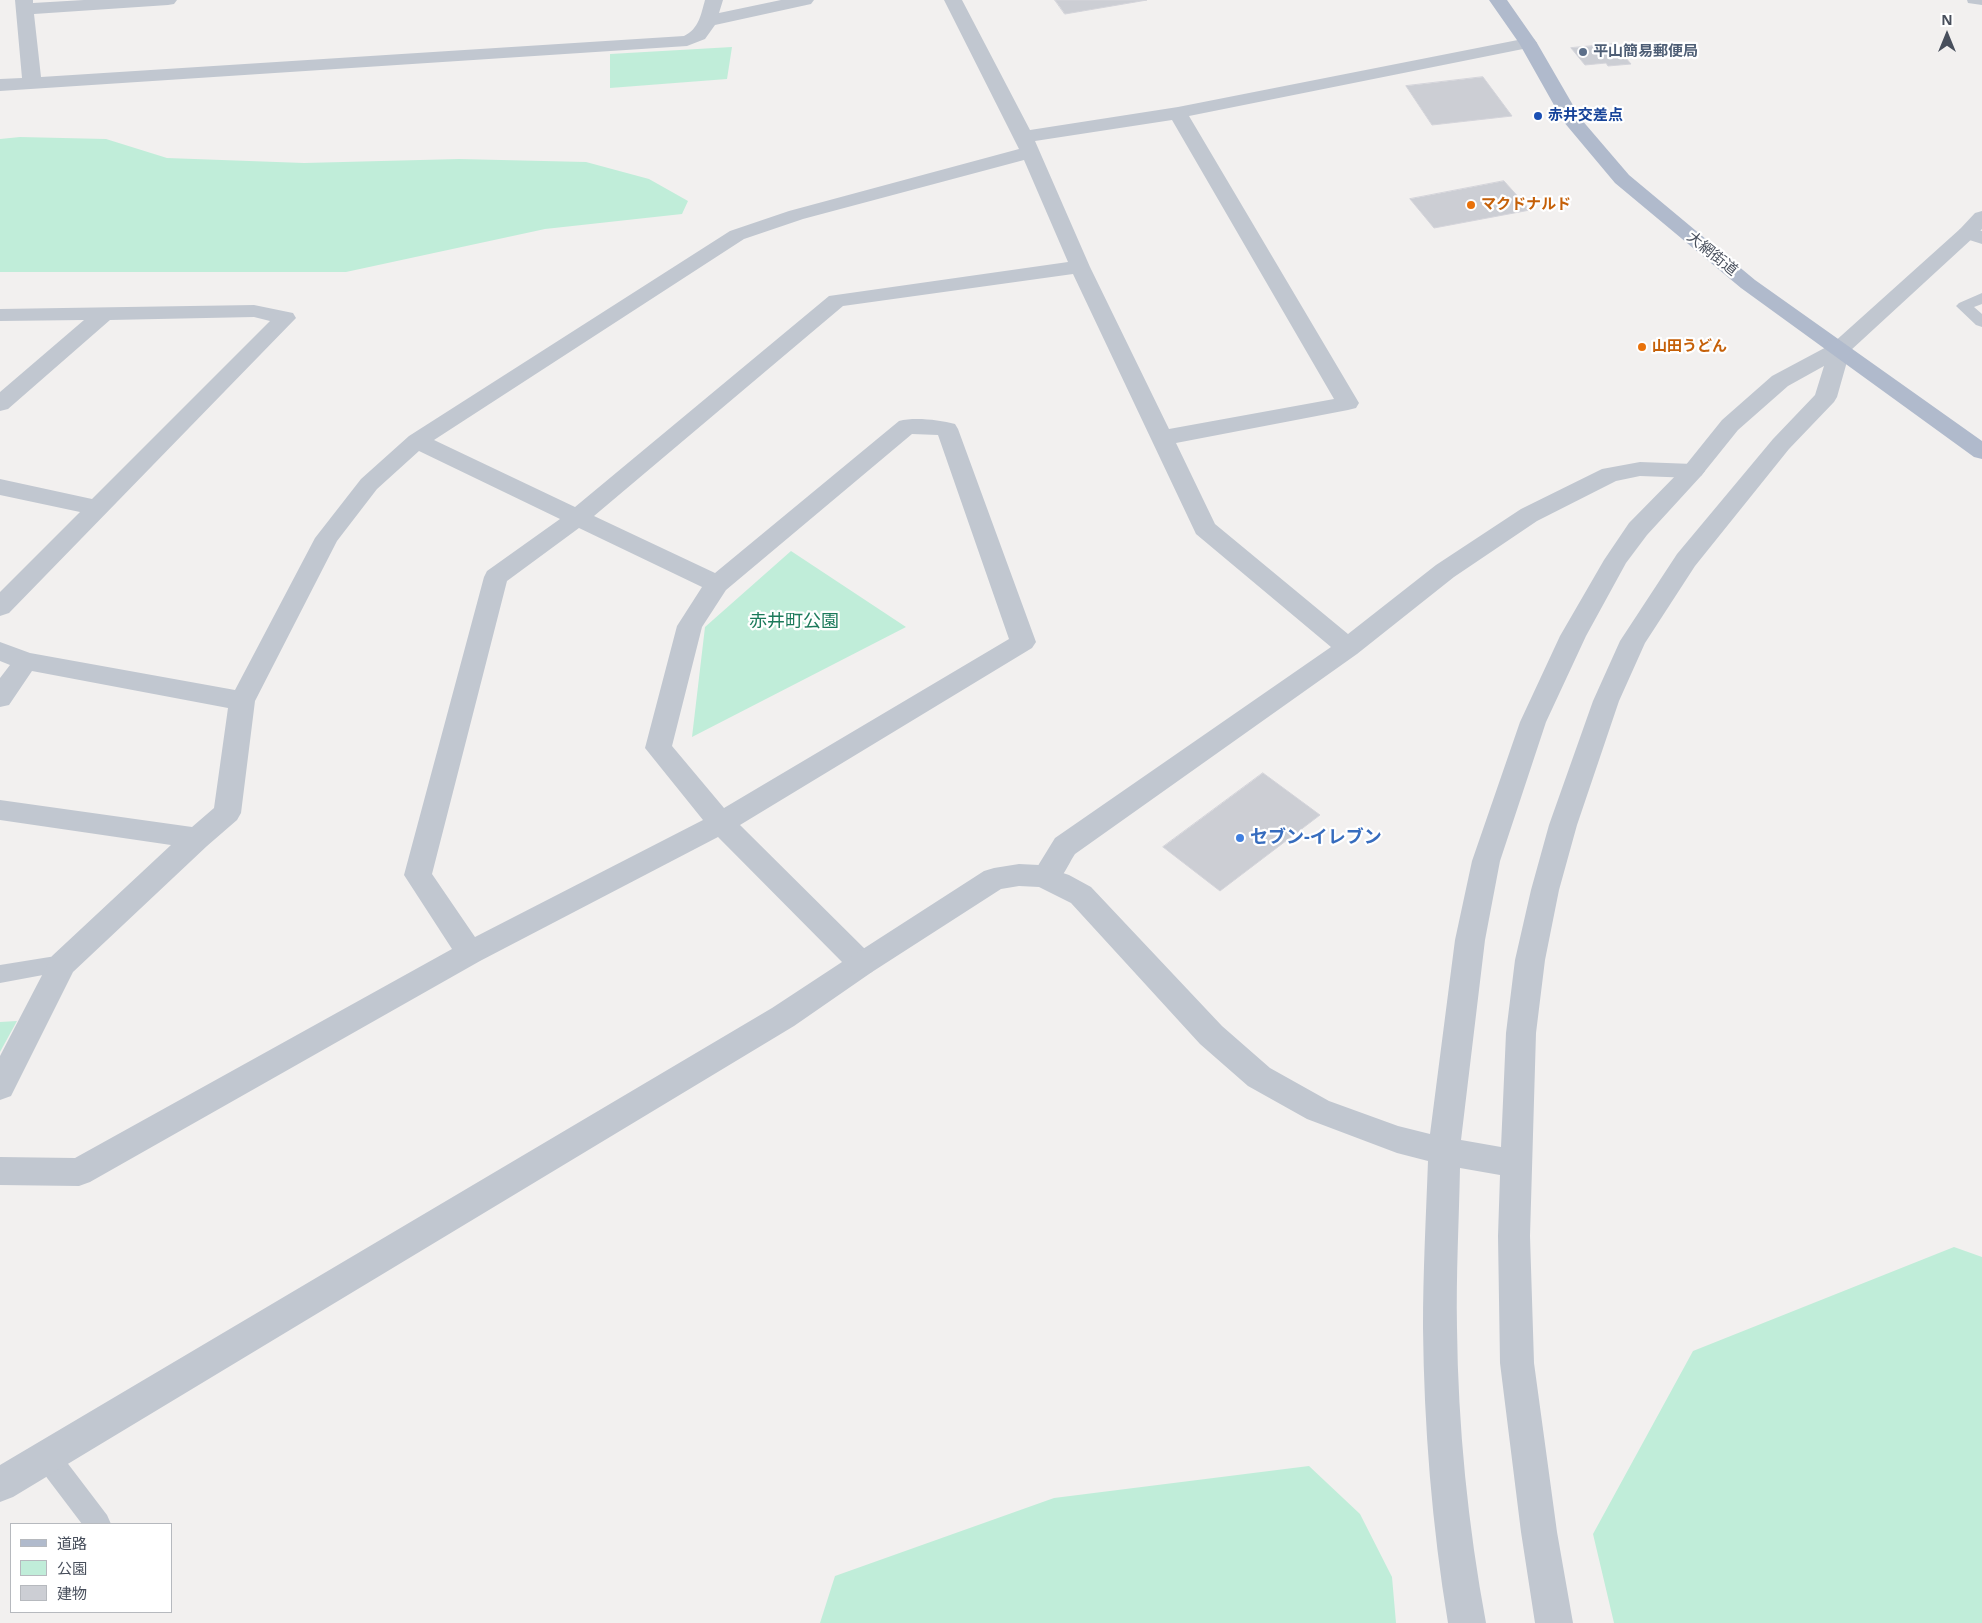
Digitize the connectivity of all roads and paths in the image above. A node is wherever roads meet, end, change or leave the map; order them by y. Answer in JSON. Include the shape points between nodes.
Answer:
{"nodes":[{"id":1,"x":168,"y":0,"type":"edge"},
{"id":2,"x":714,"y":0,"type":"edge"},
{"id":3,"x":805,"y":0,"type":"edge"},
{"id":4,"x":953,"y":0,"type":"edge"},
{"id":5,"x":1498,"y":0,"type":"edge"},
{"id":6,"x":1973,"y":0,"type":"edge"},
{"id":7,"x":1982,"y":1,"type":"edge"},
{"id":8,"x":25,"y":4,"type":"edge"},
{"id":9,"x":708,"y":21,"type":"junction"},
{"id":10,"x":1528,"y":43,"type":"junction"},
{"id":11,"x":32,"y":83,"type":"junction"},
{"id":12,"x":0,"y":85,"type":"edge"},
{"id":13,"x":1178,"y":113,"type":"junction"},
{"id":14,"x":1027,"y":144,"type":"junction"},
{"id":15,"x":1982,"y":217,"type":"edge"},
{"id":16,"x":1975,"y":236,"type":"edge"},
{"id":17,"x":1080,"y":268,"type":"junction"},
{"id":18,"x":1982,"y":298,"type":"edge"},
{"id":19,"x":106,"y":312,"type":"junction"},
{"id":20,"x":0,"y":315,"type":"edge"},
{"id":21,"x":1982,"y":322,"type":"edge"},
{"id":22,"x":1840,"y":349,"type":"junction"},
{"id":23,"x":0,"y":404,"type":"edge"},
{"id":24,"x":1162,"y":438,"type":"junction"},
{"id":25,"x":417,"y":441,"type":"junction"},
{"id":26,"x":1982,"y":452,"type":"edge"},
{"id":27,"x":1693,"y":470,"type":"junction"},
{"id":28,"x":0,"y":487,"type":"edge"},
{"id":29,"x":97,"y":508,"type":"junction"},
{"id":30,"x":578,"y":517,"type":"junction"},
{"id":31,"x":717,"y":584,"type":"junction"},
{"id":32,"x":0,"y":607,"type":"edge"},
{"id":33,"x":1348,"y":648,"type":"junction"},
{"id":34,"x":0,"y":651,"type":"edge"},
{"id":35,"x":26,"y":661,"type":"junction"},
{"id":36,"x":0,"y":698,"type":"edge"},
{"id":37,"x":242,"y":701,"type":"junction"},
{"id":38,"x":0,"y":810,"type":"edge"},
{"id":39,"x":720,"y":824,"type":"junction"},
{"id":40,"x":196,"y":838,"type":"junction"},
{"id":41,"x":1046,"y":877,"type":"junction"},
{"id":42,"x":470,"y":953,"type":"junction"},
{"id":43,"x":62,"y":964,"type":"junction"},
{"id":44,"x":862,"y":964,"type":"junction"},
{"id":45,"x":0,"y":974,"type":"edge"},
{"id":46,"x":0,"y":1087,"type":"edge"},
{"id":47,"x":1444,"y":1151,"type":"junction"},
{"id":48,"x":1516,"y":1164,"type":"junction"},
{"id":49,"x":0,"y":1171,"type":"edge"},
{"id":50,"x":47,"y":1457,"type":"junction"},
{"id":51,"x":0,"y":1485,"type":"edge"},
{"id":52,"x":97,"y":1523,"type":"edge"},
{"id":53,"x":1467,"y":1623,"type":"edge"},
{"id":54,"x":1554,"y":1623,"type":"edge"}],
"edges":[{"from":1,"to":8,"type":"street"},
{"from":2,"to":9,"type":"street"},
{"from":3,"to":9,"type":"street"},
{"from":4,"to":14,"type":"street"},
{"from":5,"to":10,"type":"main road","name":"大網街道"},
{"from":6,"to":7,"type":"lane"},
{"from":8,"to":11,"type":"street"},
{"from":9,"to":11,"type":"street","via":[[700,36],[687,41]]},
{"from":10,"to":13,"type":"street"},
{"from":10,"to":22,"type":"main road","name":"大網街道","via":[[1573,122],[1622,180],[1748,284]]},
{"from":11,"to":12,"type":"street"},
{"from":13,"to":14,"type":"street"},
{"from":13,"to":24,"type":"street","via":[[1348,403]]},
{"from":14,"to":17,"type":"street"},
{"from":14,"to":25,"type":"street","via":[[737,235]]},
{"from":15,"to":16,"type":"street"},
{"from":16,"to":22,"type":"street"},
{"from":17,"to":24,"type":"street"},
{"from":17,"to":30,"type":"street","via":[[837,301]]},
{"from":18,"to":21,"type":"lane","via":[[1964,306]]},
{"from":19,"to":20,"type":"street"},
{"from":19,"to":23,"type":"street"},
{"from":19,"to":29,"type":"street","via":[[254,311],[285,318]]},
{"from":22,"to":26,"type":"main road","name":"大網街道"},
{"from":22,"to":27,"type":"street","via":[[1780,382],[1730,425]]},
{"from":22,"to":48,"type":"street","via":[[1826,397],[1780,444],[1686,560],[1634,641],[1606,701],[1563,825],[1530,960],[1521,1033]]},
{"from":24,"to":33,"type":"street","via":[[1205,528]]},
{"from":25,"to":30,"type":"street"},
{"from":25,"to":37,"type":"street","via":[[369,484],[327,538]]},
{"from":27,"to":33,"type":"street","via":[[1640,469],[1610,474],[1529,515],[1446,571]]},
{"from":27,"to":47,"type":"street","via":[[1638,529],[1594,596],[1533,722],[1518,762],[1486,861],[1470,940]]},
{"from":28,"to":29,"type":"street"},
{"from":29,"to":32,"type":"street"},
{"from":30,"to":31,"type":"street"},
{"from":30,"to":42,"type":"street","via":[[496,577],[418,875]]},
{"from":31,"to":39,"type":"street","via":[[690,626],[658,748]]},
{"from":31,"to":39,"type":"street","via":[[908,426],[947,429],[1023,642]]},
{"from":33,"to":41,"type":"street","via":[[1065,846]]},
{"from":34,"to":35,"type":"street"},
{"from":35,"to":36,"type":"street"},
{"from":35,"to":37,"type":"street"},
{"from":37,"to":40,"type":"street","via":[[226,813]]},
{"from":38,"to":40,"type":"street"},
{"from":39,"to":42,"type":"street"},
{"from":39,"to":44,"type":"street"},
{"from":40,"to":43,"type":"street"},
{"from":41,"to":44,"type":"street","via":[[1019,874],[994,880]]},
{"from":41,"to":47,"type":"street","via":[[1064,883],[1081,895],[1211,1035],[1259,1077],[1318,1110],[1398,1139]]},
{"from":42,"to":49,"type":"street","via":[[78,1172]]},
{"from":43,"to":45,"type":"lane"},
{"from":43,"to":46,"type":"street"},
{"from":44,"to":50,"type":"street","via":[[783,1017]]},
{"from":47,"to":48,"type":"street"},
{"from":47,"to":53,"type":"street","via":[[1440,1328],[1446,1456],[1458,1572]]},
{"from":48,"to":54,"type":"street","via":[[1517,1363]]},
{"from":50,"to":51,"type":"street"},
{"from":50,"to":52,"type":"lane"}]}
